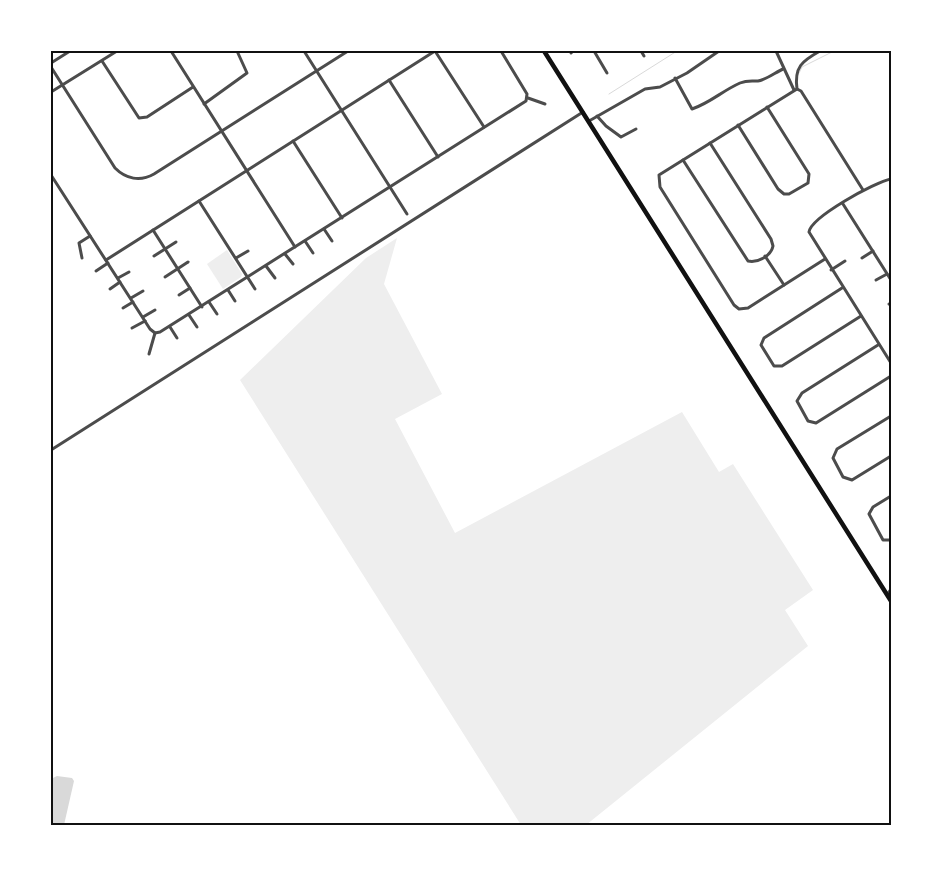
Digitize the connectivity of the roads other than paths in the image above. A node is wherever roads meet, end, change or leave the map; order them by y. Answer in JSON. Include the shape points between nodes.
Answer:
{"nodes":[{"id":1,"x":70,"y":51,"type":"edge"},
{"id":2,"x":117,"y":51,"type":"edge"},
{"id":3,"x":171,"y":51,"type":"edge"},
{"id":4,"x":236,"y":51,"type":"edge"},
{"id":5,"x":304,"y":51,"type":"edge"},
{"id":6,"x":348,"y":51,"type":"edge"},
{"id":7,"x":435,"y":51,"type":"edge"},
{"id":8,"x":501,"y":51,"type":"edge"},
{"id":9,"x":544,"y":51,"type":"edge"},
{"id":10,"x":594,"y":51,"type":"edge"},
{"id":11,"x":641,"y":51,"type":"edge"},
{"id":12,"x":719,"y":51,"type":"edge"},
{"id":13,"x":776,"y":51,"type":"edge"},
{"id":14,"x":820,"y":51,"type":"edge"},
{"id":15,"x":644,"y":56,"type":"dead end"},
{"id":16,"x":102,"y":61,"type":"junction"},
{"id":17,"x":51,"y":63,"type":"edge"},
{"id":18,"x":51,"y":67,"type":"edge"},
{"id":19,"x":783,"y":69,"type":"junction"},
{"id":20,"x":316,"y":72,"type":"junction"},
{"id":21,"x":607,"y":73,"type":"dead end"},
{"id":22,"x":675,"y":78,"type":"junction"},
{"id":23,"x":389,"y":80,"type":"junction"},
{"id":24,"x":62,"y":85,"type":"junction"},
{"id":25,"x":194,"y":87,"type":"junction"},
{"id":26,"x":795,"y":90,"type":"junction"},
{"id":27,"x":51,"y":92,"type":"edge"},
{"id":28,"x":528,"y":98,"type":"junction"},
{"id":29,"x":204,"y":104,"type":"junction"},
{"id":30,"x":545,"y":104,"type":"dead end"},
{"id":31,"x":767,"y":107,"type":"junction"},
{"id":32,"x":341,"y":110,"type":"junction"},
{"id":33,"x":583,"y":112,"type":"junction"},
{"id":34,"x":597,"y":116,"type":"junction"},
{"id":35,"x":589,"y":121,"type":"junction"},
{"id":36,"x":738,"y":125,"type":"junction"},
{"id":37,"x":484,"y":127,"type":"junction"},
{"id":38,"x":636,"y":129,"type":"dead end"},
{"id":39,"x":222,"y":132,"type":"junction"},
{"id":40,"x":293,"y":141,"type":"junction"},
{"id":41,"x":710,"y":143,"type":"junction"},
{"id":42,"x":438,"y":157,"type":"junction"},
{"id":43,"x":683,"y":160,"type":"junction"},
{"id":44,"x":246,"y":171,"type":"junction"},
{"id":45,"x":51,"y":175,"type":"edge"},
{"id":46,"x":891,"y":179,"type":"edge"},
{"id":47,"x":390,"y":187,"type":"junction"},
{"id":48,"x":863,"y":190,"type":"junction"},
{"id":49,"x":199,"y":201,"type":"junction"},
{"id":50,"x":843,"y":204,"type":"junction"},
{"id":51,"x":407,"y":214,"type":"dead end"},
{"id":52,"x":342,"y":218,"type":"junction"},
{"id":53,"x":324,"y":229,"type":"junction"},
{"id":54,"x":153,"y":230,"type":"junction"},
{"id":55,"x":90,"y":236,"type":"junction"},
{"id":56,"x":305,"y":241,"type":"junction"},
{"id":57,"x":332,"y":241,"type":"dead end"},
{"id":58,"x":176,"y":242,"type":"dead end"},
{"id":59,"x":295,"y":247,"type":"junction"},
{"id":60,"x":165,"y":249,"type":"junction"},
{"id":61,"x":248,"y":251,"type":"dead end"},
{"id":62,"x":873,"y":251,"type":"junction"},
{"id":63,"x":313,"y":253,"type":"dead end"},
{"id":64,"x":285,"y":254,"type":"junction"},
{"id":65,"x":154,"y":256,"type":"dead end"},
{"id":66,"x":766,"y":256,"type":"junction"},
{"id":67,"x":82,"y":258,"type":"dead end"},
{"id":68,"x":236,"y":258,"type":"junction"},
{"id":69,"x":862,"y":258,"type":"dead end"},
{"id":70,"x":825,"y":259,"type":"junction"},
{"id":71,"x":107,"y":261,"type":"junction"},
{"id":72,"x":845,"y":261,"type":"dead end"},
{"id":73,"x":188,"y":262,"type":"dead end"},
{"id":74,"x":293,"y":264,"type":"dead end"},
{"id":75,"x":266,"y":266,"type":"junction"},
{"id":76,"x":178,"y":269,"type":"junction"},
{"id":77,"x":831,"y":270,"type":"junction"},
{"id":78,"x":96,"y":271,"type":"dead end"},
{"id":79,"x":129,"y":272,"type":"dead end"},
{"id":80,"x":887,"y":274,"type":"junction"},
{"id":81,"x":165,"y":277,"type":"dead end"},
{"id":82,"x":248,"y":277,"type":"junction"},
{"id":83,"x":118,"y":278,"type":"junction"},
{"id":84,"x":275,"y":278,"type":"dead end"},
{"id":85,"x":876,"y":280,"type":"dead end"},
{"id":86,"x":891,"y":280,"type":"edge"},
{"id":87,"x":120,"y":282,"type":"junction"},
{"id":88,"x":784,"y":285,"type":"junction"},
{"id":89,"x":190,"y":288,"type":"junction"},
{"id":90,"x":842,"y":288,"type":"junction"},
{"id":91,"x":110,"y":289,"type":"dead end"},
{"id":92,"x":255,"y":289,"type":"dead end"},
{"id":93,"x":228,"y":290,"type":"junction"},
{"id":94,"x":143,"y":291,"type":"dead end"},
{"id":95,"x":179,"y":295,"type":"dead end"},
{"id":96,"x":132,"y":300,"type":"junction"},
{"id":97,"x":235,"y":301,"type":"dead end"},
{"id":98,"x":209,"y":302,"type":"junction"},
{"id":99,"x":202,"y":307,"type":"junction"},
{"id":100,"x":123,"y":308,"type":"dead end"},
{"id":101,"x":154,"y":310,"type":"dead end"},
{"id":102,"x":190,"y":314,"type":"junction"},
{"id":103,"x":216,"y":314,"type":"dead end"},
{"id":104,"x":861,"y":316,"type":"junction"},
{"id":105,"x":144,"y":319,"type":"junction"},
{"id":106,"x":170,"y":327,"type":"junction"},
{"id":107,"x":197,"y":327,"type":"dead end"},
{"id":108,"x":132,"y":328,"type":"dead end"},
{"id":109,"x":155,"y":332,"type":"junction"},
{"id":110,"x":177,"y":338,"type":"dead end"},
{"id":111,"x":878,"y":344,"type":"junction"},
{"id":112,"x":149,"y":354,"type":"dead end"},
{"id":113,"x":891,"y":364,"type":"edge"},
{"id":114,"x":891,"y":376,"type":"edge"},
{"id":115,"x":891,"y":416,"type":"edge"},
{"id":116,"x":51,"y":450,"type":"edge"},
{"id":117,"x":891,"y":456,"type":"edge"},
{"id":118,"x":891,"y":496,"type":"edge"},
{"id":119,"x":891,"y":540,"type":"edge"},
{"id":120,"x":891,"y":589,"type":"edge"},
{"id":121,"x":887,"y":594,"type":"junction"},
{"id":122,"x":891,"y":601,"type":"edge"}],
"edges":[{"from":1,"to":17,"type":"street"},
{"from":2,"to":16,"type":"street"},
{"from":3,"to":25,"type":"street"},
{"from":4,"to":29,"type":"street","via":[[247,73]]},
{"from":5,"to":20,"type":"street"},
{"from":6,"to":20,"type":"street"},
{"from":7,"to":23,"type":"street"},
{"from":7,"to":37,"type":"street"},
{"from":8,"to":28,"type":"street"},
{"from":9,"to":33,"type":"main road"},
{"from":10,"to":21,"type":"street"},
{"from":11,"to":15,"type":"street"},
{"from":12,"to":22,"type":"street"},
{"from":13,"to":19,"type":"street"},
{"from":14,"to":26,"type":"street","via":[[800,63]]},
{"from":16,"to":24,"type":"street"},
{"from":16,"to":25,"type":"street","via":[[140,118],[147,117]]},
{"from":18,"to":24,"type":"street"},
{"from":19,"to":22,"type":"street","via":[[760,80],[746,80],[692,109]]},
{"from":19,"to":26,"type":"street"},
{"from":20,"to":32,"type":"street"},
{"from":20,"to":39,"type":"street"},
{"from":22,"to":34,"type":"street","via":[[660,87],[645,89]]},
{"from":23,"to":32,"type":"street"},
{"from":23,"to":42,"type":"street"},
{"from":24,"to":27,"type":"street"},
{"from":24,"to":39,"type":"street","via":[[113,166],[128,177],[150,177]]},
{"from":25,"to":29,"type":"street"},
{"from":26,"to":31,"type":"street"},
{"from":26,"to":48,"type":"street","via":[[801,91]]},
{"from":28,"to":30,"type":"street"},
{"from":28,"to":37,"type":"street"},
{"from":29,"to":39,"type":"street"},
{"from":31,"to":36,"type":"street"},
{"from":31,"to":36,"type":"street","via":[[809,174],[808,183],[789,194],[781,192]]},
{"from":32,"to":40,"type":"street"},
{"from":32,"to":47,"type":"street"},
{"from":33,"to":35,"type":"main road"},
{"from":33,"to":116,"type":"street"},
{"from":34,"to":35,"type":"street"},
{"from":34,"to":38,"type":"street","via":[[621,137]]},
{"from":35,"to":121,"type":"main road"},
{"from":36,"to":41,"type":"street"},
{"from":37,"to":42,"type":"street"},
{"from":39,"to":44,"type":"street"},
{"from":40,"to":44,"type":"street"},
{"from":40,"to":52,"type":"street"},
{"from":41,"to":43,"type":"street"},
{"from":41,"to":66,"type":"street","via":[[771,239],[773,249]]},
{"from":42,"to":47,"type":"street"},
{"from":43,"to":66,"type":"street","via":[[745,258],[755,262]]},
{"from":43,"to":88,"type":"street","via":[[659,175],[658,184],[734,305],[739,309],[748,308]]},
{"from":44,"to":49,"type":"street"},
{"from":44,"to":59,"type":"street"},
{"from":45,"to":55,"type":"street"},
{"from":46,"to":48,"type":"street"},
{"from":47,"to":51,"type":"street"},
{"from":47,"to":52,"type":"street"},
{"from":48,"to":50,"type":"street"},
{"from":49,"to":54,"type":"street"},
{"from":49,"to":68,"type":"street"},
{"from":50,"to":62,"type":"street"},
{"from":50,"to":70,"type":"street","via":[[810,228],[812,239]]},
{"from":52,"to":53,"type":"street"},
{"from":53,"to":56,"type":"street"},
{"from":53,"to":57,"type":"street"},
{"from":54,"to":60,"type":"street"},
{"from":54,"to":71,"type":"street"},
{"from":55,"to":67,"type":"street","via":[[79,243]]},
{"from":55,"to":71,"type":"street"},
{"from":56,"to":59,"type":"street"},
{"from":56,"to":63,"type":"street"},
{"from":58,"to":60,"type":"street"},
{"from":59,"to":64,"type":"street"},
{"from":60,"to":65,"type":"street"},
{"from":60,"to":76,"type":"street"},
{"from":61,"to":68,"type":"street"},
{"from":62,"to":69,"type":"street"},
{"from":62,"to":80,"type":"street"},
{"from":64,"to":74,"type":"street"},
{"from":64,"to":75,"type":"street"},
{"from":66,"to":88,"type":"street"},
{"from":68,"to":82,"type":"street"},
{"from":70,"to":77,"type":"street"},
{"from":70,"to":88,"type":"street"},
{"from":71,"to":78,"type":"street"},
{"from":71,"to":83,"type":"street"},
{"from":72,"to":77,"type":"street"},
{"from":73,"to":76,"type":"street"},
{"from":75,"to":82,"type":"street"},
{"from":75,"to":84,"type":"street"},
{"from":76,"to":81,"type":"street"},
{"from":76,"to":89,"type":"street"},
{"from":77,"to":90,"type":"street"},
{"from":79,"to":83,"type":"street"},
{"from":80,"to":85,"type":"street"},
{"from":80,"to":86,"type":"street"},
{"from":82,"to":92,"type":"street"},
{"from":82,"to":93,"type":"street"},
{"from":83,"to":87,"type":"street"},
{"from":87,"to":91,"type":"street"},
{"from":87,"to":96,"type":"street"},
{"from":89,"to":95,"type":"street"},
{"from":89,"to":99,"type":"street"},
{"from":90,"to":104,"type":"street"},
{"from":90,"to":104,"type":"street","via":[[764,338],[761,345],[767,358],[774,366],[782,366]]},
{"from":93,"to":97,"type":"street"},
{"from":93,"to":98,"type":"street"},
{"from":94,"to":96,"type":"street"},
{"from":96,"to":100,"type":"street"},
{"from":96,"to":105,"type":"street"},
{"from":98,"to":99,"type":"street"},
{"from":98,"to":103,"type":"street"},
{"from":99,"to":102,"type":"street"},
{"from":101,"to":105,"type":"street"},
{"from":102,"to":106,"type":"street"},
{"from":102,"to":107,"type":"street"},
{"from":104,"to":111,"type":"street"},
{"from":105,"to":108,"type":"street"},
{"from":105,"to":109,"type":"street"},
{"from":106,"to":109,"type":"street"},
{"from":106,"to":110,"type":"street"},
{"from":109,"to":112,"type":"street"},
{"from":111,"to":113,"type":"street"},
{"from":111,"to":114,"type":"street","via":[[802,393],[797,403],[808,421],[816,423]]},
{"from":115,"to":117,"type":"street","via":[[837,449],[833,458],[843,477],[852,480]]},
{"from":118,"to":119,"type":"street","via":[[873,507],[869,514],[883,540]]},
{"from":120,"to":121,"type":"street"},
{"from":121,"to":122,"type":"main road"}]}
